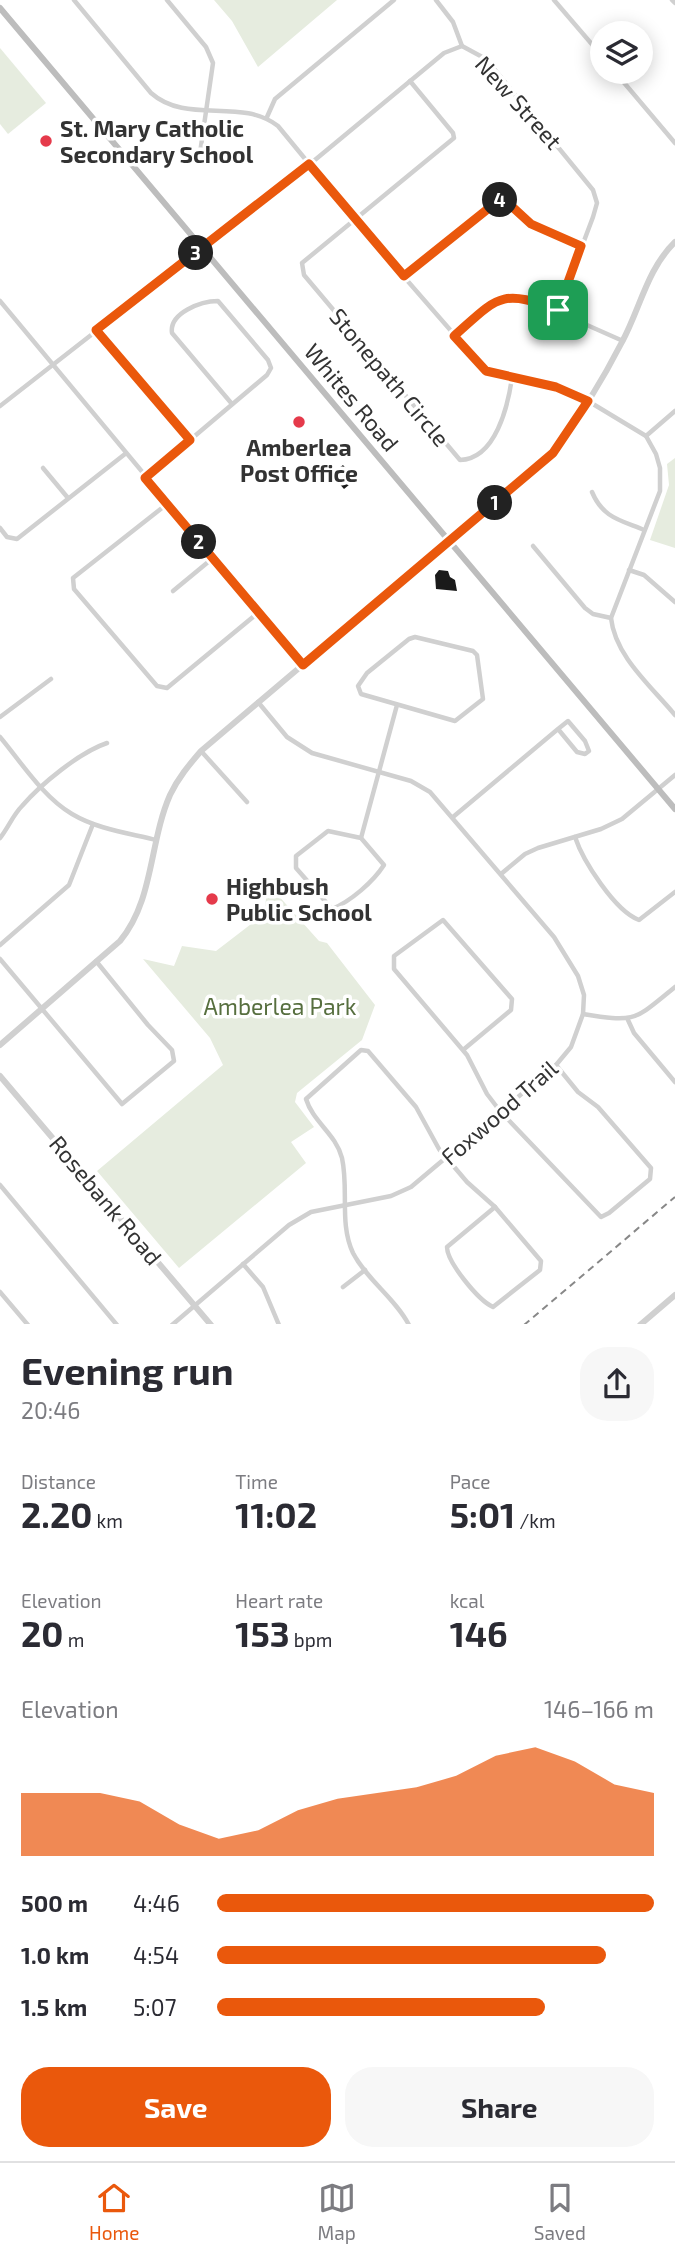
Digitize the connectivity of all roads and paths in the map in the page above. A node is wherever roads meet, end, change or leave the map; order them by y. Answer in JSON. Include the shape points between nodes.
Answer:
{"nodes":[{"id":1,"x":74,"y":0,"type":"edge"},
{"id":2,"x":167,"y":0,"type":"edge"},
{"id":3,"x":394,"y":0,"type":"edge"},
{"id":4,"x":436,"y":0,"type":"edge"},
{"id":5,"x":554,"y":0,"type":"edge"},
{"id":6,"x":0,"y":8,"type":"edge"},
{"id":7,"x":590,"y":42,"type":"edge"},
{"id":8,"x":463,"y":46,"type":"junction"},
{"id":9,"x":410,"y":81,"type":"junction"},
{"id":10,"x":625,"y":84,"type":"edge"},
{"id":11,"x":207,"y":110,"type":"junction"},
{"id":12,"x":267,"y":117,"type":"junction"},
{"id":13,"x":675,"y":143,"type":"edge"},
{"id":14,"x":200,"y":153,"type":"dead end"},
{"id":15,"x":309,"y":164,"type":"junction"},
{"id":16,"x":356,"y":221,"type":"junction"},
{"id":17,"x":675,"y":242,"type":"edge"},
{"id":18,"x":581,"y":246,"type":"junction"},
{"id":19,"x":203,"y":248,"type":"junction"},
{"id":20,"x":404,"y":276,"type":"junction"},
{"id":21,"x":0,"y":301,"type":"edge"},
{"id":22,"x":558,"y":310,"type":"junction"},
{"id":23,"x":96,"y":330,"type":"junction"},
{"id":24,"x":454,"y":336,"type":"junction"},
{"id":25,"x":623,"y":341,"type":"junction"},
{"id":26,"x":51,"y":365,"type":"junction"},
{"id":27,"x":512,"y":378,"type":"junction"},
{"id":28,"x":588,"y":401,"type":"junction"},
{"id":29,"x":232,"y":404,"type":"junction"},
{"id":30,"x":0,"y":406,"type":"edge"},
{"id":31,"x":675,"y":411,"type":"edge"},
{"id":32,"x":646,"y":436,"type":"junction"},
{"id":33,"x":190,"y":440,"type":"junction"},
{"id":34,"x":125,"y":454,"type":"junction"},
{"id":35,"x":43,"y":468,"type":"dead end"},
{"id":36,"x":145,"y":478,"type":"junction"},
{"id":37,"x":592,"y":492,"type":"dead end"},
{"id":38,"x":68,"y":498,"type":"junction"},
{"id":39,"x":167,"y":504,"type":"junction"},
{"id":40,"x":0,"y":528,"type":"edge"},
{"id":41,"x":644,"y":530,"type":"junction"},
{"id":42,"x":450,"y":541,"type":"junction"},
{"id":43,"x":533,"y":546,"type":"dead end"},
{"id":44,"x":213,"y":558,"type":"junction"},
{"id":45,"x":629,"y":570,"type":"junction"},
{"id":46,"x":173,"y":591,"type":"dead end"},
{"id":47,"x":675,"y":602,"type":"edge"},
{"id":48,"x":259,"y":612,"type":"junction"},
{"id":49,"x":611,"y":618,"type":"junction"},
{"id":50,"x":303,"y":665,"type":"junction"},
{"id":51,"x":51,"y":678,"type":"dead end"},
{"id":52,"x":258,"y":702,"type":"junction"},
{"id":53,"x":397,"y":705,"type":"junction"},
{"id":54,"x":675,"y":715,"type":"edge"},
{"id":55,"x":0,"y":717,"type":"edge"},
{"id":56,"x":558,"y":729,"type":"junction"},
{"id":57,"x":0,"y":737,"type":"edge"},
{"id":58,"x":107,"y":743,"type":"dead end"},
{"id":59,"x":201,"y":751,"type":"junction"},
{"id":60,"x":378,"y":771,"type":"junction"},
{"id":61,"x":675,"y":775,"type":"edge"},
{"id":62,"x":42,"y":787,"type":"junction"},
{"id":63,"x":659,"y":789,"type":"junction"},
{"id":64,"x":247,"y":802,"type":"dead end"},
{"id":65,"x":675,"y":809,"type":"edge"},
{"id":66,"x":453,"y":817,"type":"junction"},
{"id":67,"x":93,"y":824,"type":"junction"},
{"id":68,"x":575,"y":837,"type":"junction"},
{"id":69,"x":0,"y":838,"type":"edge"},
{"id":70,"x":360,"y":838,"type":"junction"},
{"id":71,"x":157,"y":840,"type":"junction"},
{"id":72,"x":501,"y":874,"type":"junction"},
{"id":73,"x":675,"y":892,"type":"edge"},
{"id":74,"x":0,"y":945,"type":"edge"},
{"id":75,"x":0,"y":959,"type":"edge"},
{"id":76,"x":96,"y":961,"type":"junction"},
{"id":77,"x":675,"y":987,"type":"edge"},
{"id":78,"x":41,"y":1010,"type":"junction"},
{"id":79,"x":583,"y":1014,"type":"junction"},
{"id":80,"x":628,"y":1020,"type":"junction"},
{"id":81,"x":0,"y":1045,"type":"edge"},
{"id":82,"x":463,"y":1050,"type":"junction"},
{"id":83,"x":556,"y":1065,"type":"junction"},
{"id":84,"x":0,"y":1076,"type":"edge"},
{"id":85,"x":675,"y":1082,"type":"edge"},
{"id":86,"x":500,"y":1111,"type":"junction"},
{"id":87,"x":446,"y":1157,"type":"junction"},
{"id":88,"x":0,"y":1185,"type":"edge"},
{"id":89,"x":345,"y":1203,"type":"junction"},
{"id":90,"x":495,"y":1207,"type":"junction"},
{"id":91,"x":243,"y":1264,"type":"junction"},
{"id":92,"x":365,"y":1270,"type":"junction"},
{"id":93,"x":343,"y":1287,"type":"dead end"},
{"id":94,"x":0,"y":1292,"type":"edge"},
{"id":95,"x":675,"y":1295,"type":"edge"},
{"id":96,"x":195,"y":1305,"type":"junction"},
{"id":97,"x":26,"y":1324,"type":"edge"},
{"id":98,"x":116,"y":1324,"type":"edge"},
{"id":99,"x":173,"y":1324,"type":"edge"},
{"id":100,"x":210,"y":1324,"type":"edge"},
{"id":101,"x":279,"y":1324,"type":"edge"},
{"id":102,"x":408,"y":1324,"type":"edge"},
{"id":103,"x":641,"y":1324,"type":"edge"}],
"edges":[{"from":1,"to":11,"type":"street","via":[[158,99],[175,107]]},
{"from":2,"to":11,"type":"street","via":[[206,47],[213,63]]},
{"from":3,"to":12,"type":"street","via":[[275,99]]},
{"from":4,"to":8,"type":"street","via":[[453,22]]},
{"from":5,"to":7,"type":"street"},
{"from":6,"to":19,"type":"main road","name":"Whites Road"},
{"from":8,"to":9,"type":"street","name":"New Street","via":[[443,52]]},
{"from":8,"to":18,"type":"street","name":"New Street","via":[[486,59],[593,190],[597,203]]},
{"from":9,"to":15,"type":"street","name":"New Street"},
{"from":9,"to":16,"type":"street","via":[[454,138]]},
{"from":10,"to":13,"type":"street"},
{"from":11,"to":12,"type":"street"},
{"from":11,"to":14,"type":"street"},
{"from":12,"to":15,"type":"street"},
{"from":15,"to":16,"type":"street"},
{"from":15,"to":19,"type":"street","name":"New Street"},
{"from":16,"to":20,"type":"street"},
{"from":16,"to":27,"type":"street","name":"Stonepath Circle","via":[[302,263],[304,275],[460,460],[472,457],[498,431]]},
{"from":17,"to":25,"type":"street","via":[[652,274]]},
{"from":18,"to":20,"type":"street","via":[[531,224],[499,200]]},
{"from":18,"to":22,"type":"street","name":"New Street"},
{"from":19,"to":23,"type":"street","name":"New Street"},
{"from":19,"to":42,"type":"main road","name":"Whites Road"},
{"from":20,"to":24,"type":"street"},
{"from":21,"to":26,"type":"street"},
{"from":22,"to":24,"type":"street","via":[[526,298],[509,298],[490,305]]},
{"from":22,"to":25,"type":"street"},
{"from":23,"to":26,"type":"street","name":"New Street"},
{"from":23,"to":33,"type":"street"},
{"from":24,"to":27,"type":"street","via":[[486,371]]},
{"from":25,"to":28,"type":"street"},
{"from":26,"to":30,"type":"street","name":"New Street"},
{"from":26,"to":34,"type":"street"},
{"from":27,"to":28,"type":"street","via":[[556,387]]},
{"from":28,"to":32,"type":"street"},
{"from":28,"to":42,"type":"street","via":[[553,453]]},
{"from":29,"to":29,"type":"street","via":[[271,368],[218,301],[209,301],[176,318],[172,333]]},
{"from":29,"to":33,"type":"street"},
{"from":31,"to":32,"type":"street"},
{"from":32,"to":41,"type":"street","via":[[660,468],[660,491]]},
{"from":33,"to":36,"type":"street"},
{"from":34,"to":36,"type":"street"},
{"from":34,"to":38,"type":"street"},
{"from":35,"to":38,"type":"street"},
{"from":36,"to":39,"type":"street"},
{"from":37,"to":41,"type":"street","via":[[605,513]]},
{"from":38,"to":40,"type":"street","via":[[17,539],[7,537]]},
{"from":39,"to":44,"type":"street"},
{"from":39,"to":48,"type":"street","via":[[73,578],[74,589],[140,667],[157,686],[167,688]]},
{"from":41,"to":45,"type":"street"},
{"from":42,"to":50,"type":"street"},
{"from":42,"to":63,"type":"main road","name":"Whites Road"},
{"from":43,"to":49,"type":"street","via":[[585,608]]},
{"from":44,"to":46,"type":"street"},
{"from":44,"to":48,"type":"street"},
{"from":45,"to":47,"type":"street","via":[[645,575]]},
{"from":45,"to":49,"type":"street"},
{"from":48,"to":50,"type":"street"},
{"from":49,"to":54,"type":"street","via":[[620,649]]},
{"from":50,"to":52,"type":"street"},
{"from":51,"to":55,"type":"street"},
{"from":52,"to":59,"type":"street"},
{"from":52,"to":60,"type":"street","name":"Foxwood Trail","via":[[287,737],[312,753]]},
{"from":53,"to":53,"type":"street","via":[[460,719],[483,699],[477,655],[409,639],[367,673],[358,687],[361,694]]},
{"from":53,"to":60,"type":"street"},
{"from":56,"to":56,"type":"street","via":[[577,752],[589,751],[568,721]]},
{"from":56,"to":66,"type":"street"},
{"from":57,"to":62,"type":"street"},
{"from":58,"to":62,"type":"street","via":[[90,748]]},
{"from":59,"to":64,"type":"street"},
{"from":59,"to":71,"type":"street","via":[[169,797]]},
{"from":60,"to":66,"type":"street","name":"Foxwood Trail","via":[[421,785]]},
{"from":60,"to":70,"type":"street"},
{"from":61,"to":63,"type":"street"},
{"from":62,"to":67,"type":"street","via":[[70,813]]},
{"from":62,"to":69,"type":"street","via":[[21,806]]},
{"from":63,"to":65,"type":"main road","name":"Whites Road"},
{"from":63,"to":68,"type":"street","via":[[622,819]]},
{"from":66,"to":72,"type":"street","name":"Foxwood Trail"},
{"from":67,"to":71,"type":"street"},
{"from":67,"to":74,"type":"street","via":[[69,885]]},
{"from":68,"to":72,"type":"street","via":[[531,851]]},
{"from":68,"to":73,"type":"street","via":[[582,857],[633,918],[639,920]]},
{"from":70,"to":70,"type":"street","via":[[328,831],[296,856],[296,868],[332,909],[341,906],[384,865]]},
{"from":71,"to":76,"type":"street","via":[[132,926]]},
{"from":72,"to":79,"type":"street","name":"Foxwood Trail","via":[[570,958],[584,996]]},
{"from":75,"to":78,"type":"street"},
{"from":76,"to":78,"type":"street"},
{"from":76,"to":78,"type":"street","via":[[172,1050],[174,1061],[122,1104]]},
{"from":77,"to":80,"type":"street"},
{"from":78,"to":81,"type":"street"},
{"from":79,"to":80,"type":"street"},
{"from":79,"to":83,"type":"street","name":"Foxwood Trail","via":[[572,1047]]},
{"from":80,"to":85,"type":"street"},
{"from":82,"to":82,"type":"street","via":[[510,1010],[512,999],[443,920],[392,962]]},
{"from":82,"to":86,"type":"street"},
{"from":83,"to":86,"type":"street","name":"Foxwood Trail"},
{"from":83,"to":86,"type":"street","via":[[651,1168],[650,1179],[627,1198],[601,1217],[593,1212]]},
{"from":84,"to":96,"type":"street","name":"Rosebank Road"},
{"from":86,"to":87,"type":"street","name":"Foxwood Trail"},
{"from":87,"to":89,"type":"street","name":"Foxwood Trail","via":[[411,1187],[391,1196]]},
{"from":87,"to":89,"type":"street","via":[[416,1107],[368,1051],[361,1050],[306,1099],[338,1146]]},
{"from":87,"to":90,"type":"street"},
{"from":88,"to":98,"type":"street"},
{"from":89,"to":91,"type":"street","name":"Foxwood Trail","via":[[311,1212],[289,1225]]},
{"from":89,"to":92,"type":"street","via":[[348,1241]]},
{"from":90,"to":90,"type":"street","via":[[447,1247],[447,1257],[493,1307],[540,1270],[541,1261]]},
{"from":91,"to":96,"type":"street","name":"Foxwood Trail"},
{"from":91,"to":101,"type":"street","via":[[263,1287]]},
{"from":92,"to":93,"type":"street"},
{"from":92,"to":102,"type":"street"},
{"from":94,"to":97,"type":"street"},
{"from":95,"to":103,"type":"street"},
{"from":96,"to":99,"type":"street","name":"Foxwood Trail"},
{"from":96,"to":100,"type":"street","name":"Rosebank Road"}]}
